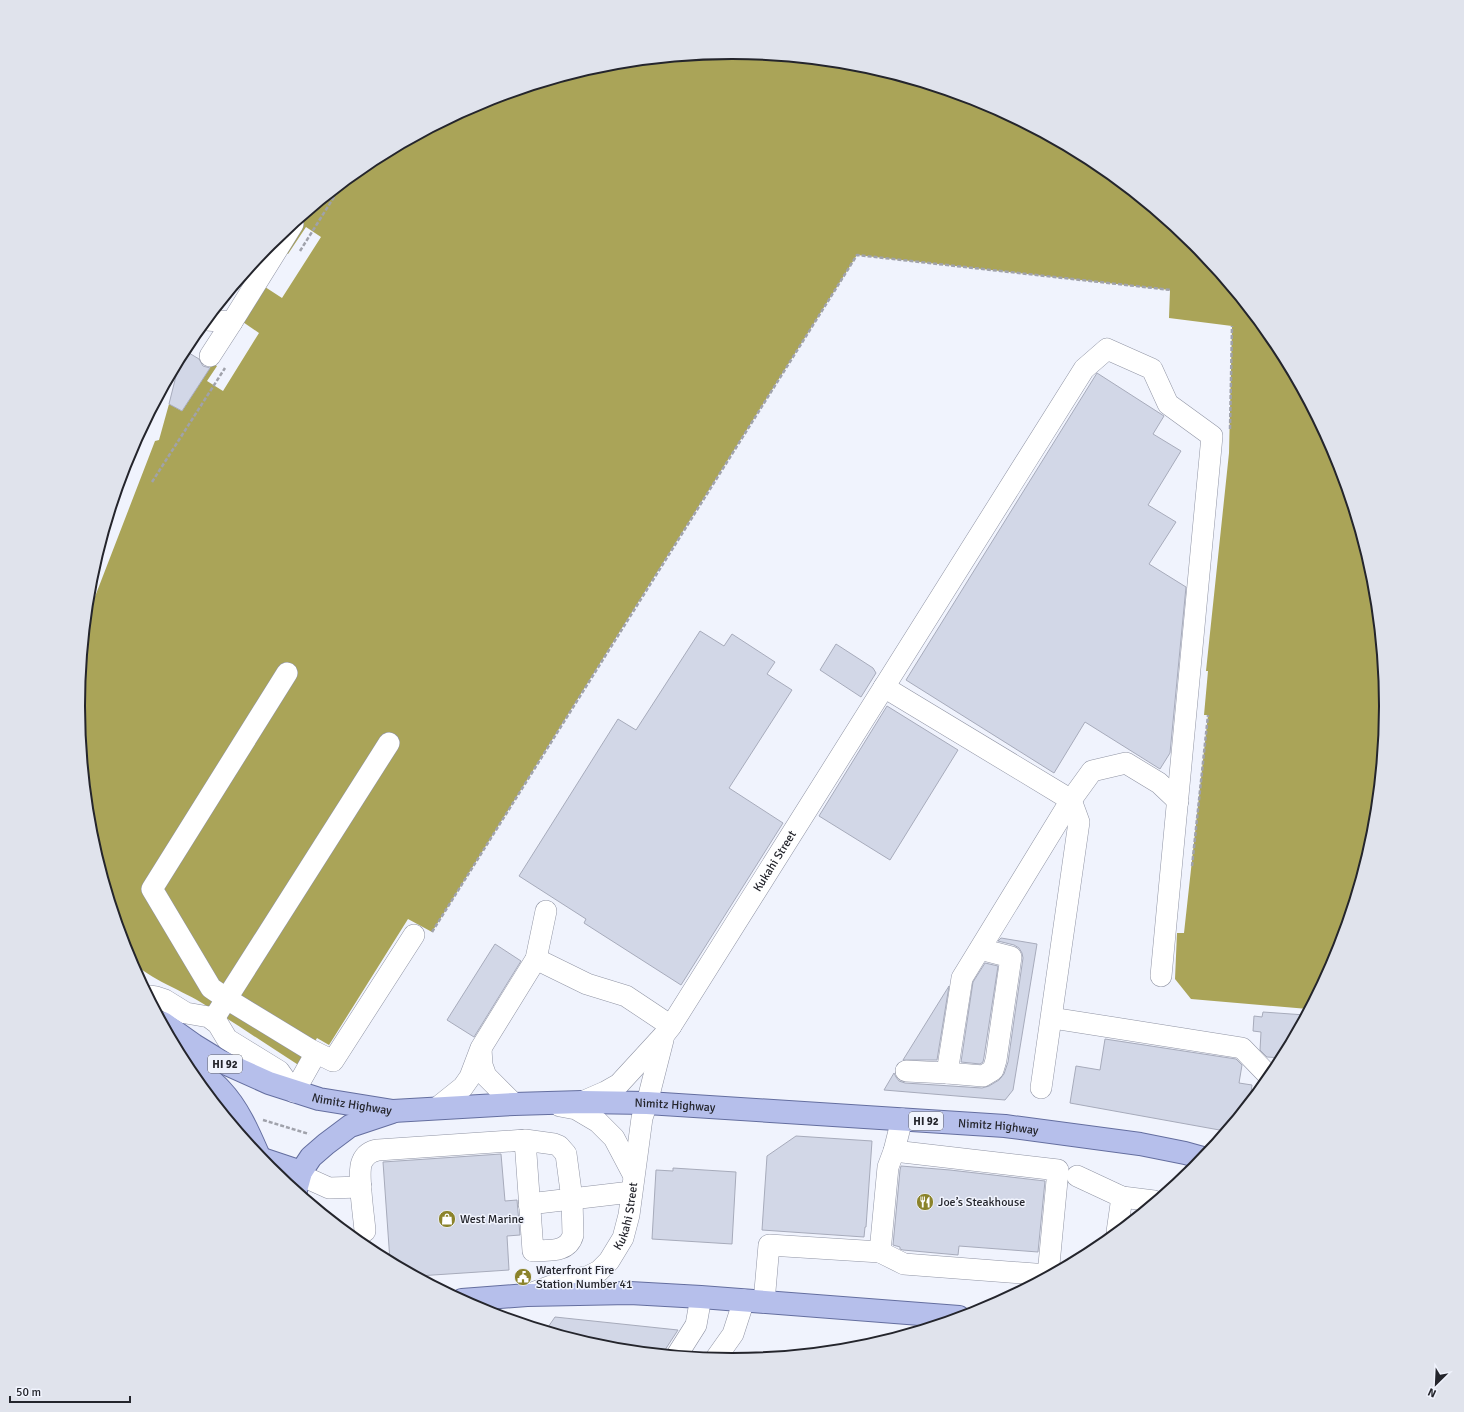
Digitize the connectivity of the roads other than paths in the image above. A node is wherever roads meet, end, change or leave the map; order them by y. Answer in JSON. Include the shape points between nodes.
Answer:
{"nodes":[{"id":1,"x":281,"y":243,"type":"edge"},
{"id":2,"x":213,"y":320,"type":"edge"},
{"id":3,"x":232,"y":322,"type":"junction"},
{"id":4,"x":210,"y":356,"type":"dead end"},
{"id":5,"x":287,"y":674,"type":"dead end"},
{"id":6,"x":884,"y":687,"type":"junction"},
{"id":7,"x":388,"y":743,"type":"dead end"},
{"id":8,"x":1071,"y":800,"type":"junction"},
{"id":9,"x":1178,"y":801,"type":"junction"},
{"id":10,"x":546,"y":911,"type":"dead end"},
{"id":11,"x":423,"y":934,"type":"road end"},
{"id":12,"x":980,"y":949,"type":"junction"},
{"id":13,"x":536,"y":959,"type":"junction"},
{"id":14,"x":1161,"y":976,"type":"dead end"},
{"id":15,"x":155,"y":997,"type":"edge"},
{"id":16,"x":227,"y":999,"type":"junction"},
{"id":17,"x":1052,"y":1018,"type":"junction"},
{"id":18,"x":213,"y":1020,"type":"junction"},
{"id":19,"x":668,"y":1030,"type":"junction"},
{"id":20,"x":175,"y":1035,"type":"edge"},
{"id":21,"x":481,"y":1048,"type":"junction"},
{"id":22,"x":316,"y":1053,"type":"junction"},
{"id":23,"x":906,"y":1071,"type":"dead end"},
{"id":24,"x":1265,"y":1072,"type":"edge"},
{"id":25,"x":947,"y":1074,"type":"junction"},
{"id":26,"x":206,"y":1082,"type":"edge"},
{"id":27,"x":1041,"y":1088,"type":"dead end"},
{"id":28,"x":294,"y":1092,"type":"junction"},
{"id":29,"x":582,"y":1102,"type":"junction"},
{"id":30,"x":544,"y":1103,"type":"junction"},
{"id":31,"x":647,"y":1103,"type":"junction"},
{"id":32,"x":514,"y":1104,"type":"junction"},
{"id":33,"x":438,"y":1107,"type":"junction"},
{"id":34,"x":393,"y":1111,"type":"junction"},
{"id":35,"x":902,"y":1119,"type":"junction"},
{"id":36,"x":251,"y":1138,"type":"edge"},
{"id":37,"x":525,"y":1140,"type":"junction"},
{"id":38,"x":894,"y":1151,"type":"junction"},
{"id":39,"x":1196,"y":1156,"type":"edge"},
{"id":40,"x":286,"y":1174,"type":"edge"},
{"id":41,"x":1077,"y":1176,"type":"dead end"},
{"id":42,"x":299,"y":1181,"type":"edge"},
{"id":43,"x":632,"y":1183,"type":"junction"},
{"id":44,"x":361,"y":1187,"type":"junction"},
{"id":45,"x":1122,"y":1197,"type":"junction"},
{"id":46,"x":572,"y":1199,"type":"junction"},
{"id":47,"x":1148,"y":1201,"type":"edge"},
{"id":48,"x":529,"y":1204,"type":"junction"},
{"id":49,"x":1118,"y":1225,"type":"edge"},
{"id":50,"x":365,"y":1231,"type":"dead end"},
{"id":51,"x":880,"y":1252,"type":"junction"},
{"id":52,"x":1049,"y":1270,"type":"edge"},
{"id":53,"x":1040,"y":1274,"type":"edge"},
{"id":54,"x":527,"y":1295,"type":"junction"},
{"id":55,"x":701,"y":1297,"type":"junction"},
{"id":56,"x":474,"y":1299,"type":"edge"},
{"id":57,"x":754,"y":1301,"type":"junction"},
{"id":58,"x":948,"y":1316,"type":"edge"},
{"id":59,"x":680,"y":1351,"type":"edge"},
{"id":60,"x":720,"y":1353,"type":"edge"}],
"edges":[{"from":1,"to":3,"type":"street"},
{"from":2,"to":3,"type":"street"},
{"from":3,"to":4,"type":"street"},
{"from":5,"to":16,"type":"street","via":[[152,888],[211,988]]},
{"from":6,"to":8,"type":"street"},
{"from":6,"to":9,"type":"street","name":"Kukahi Street","via":[[1084,369],[1107,349],[1152,369],[1168,404],[1212,436]]},
{"from":6,"to":19,"type":"street","name":"Kukahi Street"},
{"from":7,"to":16,"type":"street"},
{"from":8,"to":9,"type":"street","via":[[1092,771],[1126,763],[1159,783]]},
{"from":8,"to":12,"type":"street"},
{"from":8,"to":17,"type":"street","via":[[1079,822]]},
{"from":9,"to":14,"type":"street"},
{"from":10,"to":13,"type":"street"},
{"from":11,"to":22,"type":"street","via":[[333,1062]]},
{"from":12,"to":25,"type":"street","via":[[962,978]]},
{"from":12,"to":25,"type":"street","via":[[1011,957],[996,1060],[993,1070],[983,1076]]},
{"from":13,"to":19,"type":"street","via":[[587,984],[626,996]]},
{"from":13,"to":21,"type":"street"},
{"from":15,"to":18,"type":"street","via":[[186,1013]]},
{"from":16,"to":18,"type":"street"},
{"from":16,"to":22,"type":"street"},
{"from":17,"to":24,"type":"street","via":[[1242,1048]]},
{"from":17,"to":27,"type":"street"},
{"from":18,"to":28,"type":"street","via":[[227,1039],[279,1071]]},
{"from":19,"to":29,"type":"street","name":"Kukahi Street","via":[[619,1084]]},
{"from":19,"to":31,"type":"street","name":"Kukahi Street"},
{"from":20,"to":28,"type":"main road","name":"Nimitz Highway","number":"HI 92","via":[[220,1061]]},
{"from":21,"to":32,"type":"street","via":[[482,1065],[486,1076]]},
{"from":21,"to":33,"type":"street","via":[[470,1077]]},
{"from":22,"to":28,"type":"street"},
{"from":23,"to":25,"type":"street"},
{"from":26,"to":36,"type":"main road","via":[[220,1089],[240,1114]]},
{"from":28,"to":34,"type":"main road","name":"Nimitz Highway","number":"HI 92","via":[[319,1099]]},
{"from":29,"to":30,"type":"main road","name":"Nimitz Highway","number":"HI 92"},
{"from":29,"to":31,"type":"main road","name":"Nimitz Highway","number":"HI 92"},
{"from":30,"to":32,"type":"main road","name":"Nimitz Highway","number":"HI 92"},
{"from":30,"to":43,"type":"street","name":"Kukahi Street","via":[[576,1109],[598,1122],[614,1138]]},
{"from":31,"to":35,"type":"main road","name":"Nimitz Highway","number":"HI 92"},
{"from":31,"to":43,"type":"street","name":"Kukahi Street","via":[[642,1118]]},
{"from":32,"to":33,"type":"main road","name":"Nimitz Highway","number":"HI 92"},
{"from":33,"to":34,"type":"main road","name":"Nimitz Highway","number":"HI 92"},
{"from":34,"to":42,"type":"main road","via":[[350,1126],[312,1157]]},
{"from":35,"to":38,"type":"street"},
{"from":35,"to":39,"type":"main road","name":"Nimitz Highway","number":"HI 92","via":[[1066,1133],[1140,1144]]},
{"from":37,"to":44,"type":"street","via":[[373,1151],[362,1161]]},
{"from":37,"to":46,"type":"street","via":[[554,1144],[563,1150],[566,1154]]},
{"from":37,"to":48,"type":"street"},
{"from":38,"to":51,"type":"street","via":[[888,1167]]},
{"from":38,"to":52,"type":"street","via":[[1058,1170]]},
{"from":40,"to":42,"type":"main road"},
{"from":41,"to":45,"type":"street"},
{"from":42,"to":44,"type":"street","via":[[309,1179],[329,1188]]},
{"from":43,"to":46,"type":"street"},
{"from":43,"to":54,"type":"street","name":"Kukahi Street","via":[[629,1214],[623,1238],[609,1261],[599,1271],[587,1277],[567,1280]]},
{"from":44,"to":50,"type":"street"},
{"from":45,"to":47,"type":"street"},
{"from":45,"to":49,"type":"street"},
{"from":46,"to":48,"type":"street"},
{"from":46,"to":48,"type":"street","via":[[573,1235],[568,1244],[561,1249],[534,1251]]},
{"from":51,"to":53,"type":"street","via":[[904,1264]]},
{"from":51,"to":57,"type":"street","via":[[769,1245]]},
{"from":54,"to":55,"type":"main road","via":[[630,1293]]},
{"from":54,"to":56,"type":"main road"},
{"from":55,"to":57,"type":"main road"},
{"from":55,"to":59,"type":"street","via":[[696,1325]]},
{"from":57,"to":58,"type":"main road"},
{"from":57,"to":60,"type":"street"}]}
